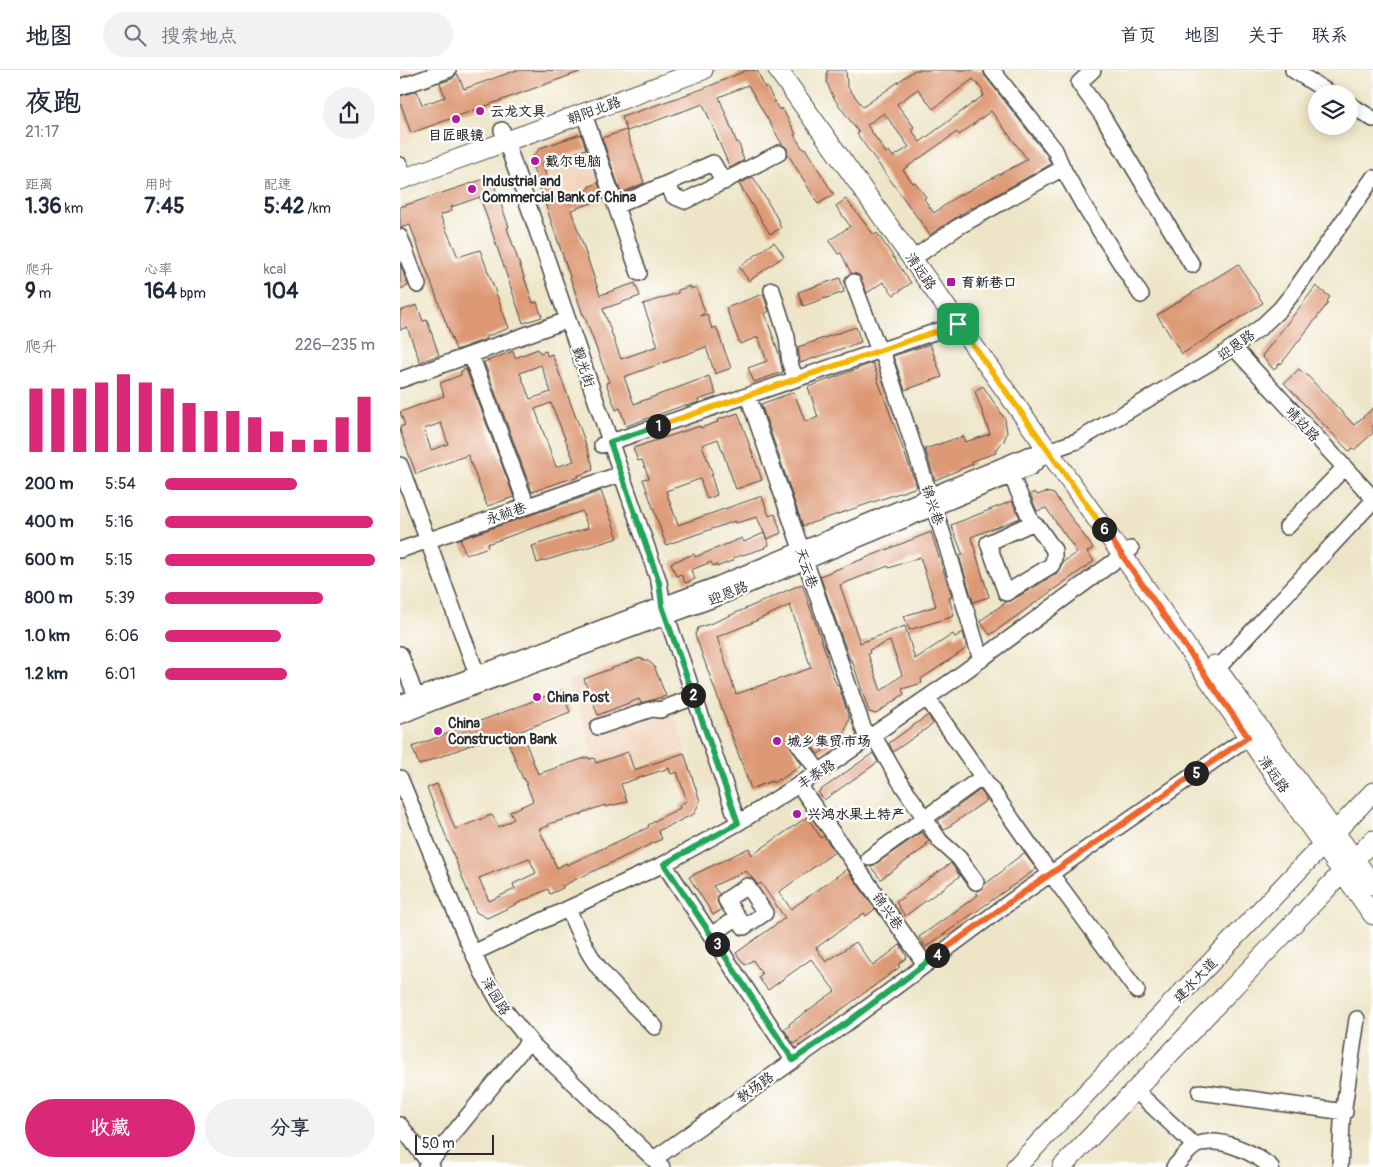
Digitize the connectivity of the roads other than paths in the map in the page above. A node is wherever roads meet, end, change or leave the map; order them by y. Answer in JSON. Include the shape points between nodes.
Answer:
{"nodes":[{"id":1,"x":448,"y":70,"type":"edge"},
{"id":2,"x":667,"y":70,"type":"edge"},
{"id":3,"x":703,"y":70,"type":"edge"},
{"id":4,"x":778,"y":70,"type":"edge"},
{"id":5,"x":792,"y":70,"type":"edge"},
{"id":6,"x":992,"y":70,"type":"edge"},
{"id":7,"x":1093,"y":70,"type":"edge"},
{"id":8,"x":1292,"y":70,"type":"edge"},
{"id":9,"x":1316,"y":85,"type":"edge"},
{"id":10,"x":400,"y":87,"type":"edge"},
{"id":11,"x":1358,"y":110,"type":"edge"},
{"id":12,"x":584,"y":114,"type":"junction"},
{"id":13,"x":1373,"y":119,"type":"edge"},
{"id":14,"x":499,"y":138,"type":"junction"},
{"id":15,"x":780,"y":153,"type":"dead end"},
{"id":16,"x":1063,"y":168,"type":"junction"},
{"id":17,"x":401,"y":172,"type":"edge"},
{"id":18,"x":1373,"y":178,"type":"edge"},
{"id":19,"x":724,"y":182,"type":"junction"},
{"id":20,"x":668,"y":183,"type":"junction"},
{"id":21,"x":616,"y":206,"type":"junction"},
{"id":22,"x":400,"y":237,"type":"edge"},
{"id":23,"x":921,"y":253,"type":"junction"},
{"id":24,"x":1192,"y":265,"type":"dead end"},
{"id":25,"x":639,"y":273,"type":"dead end"},
{"id":26,"x":853,"y":282,"type":"dead end"},
{"id":27,"x":418,"y":285,"type":"dead end"},
{"id":28,"x":772,"y":290,"type":"dead end"},
{"id":29,"x":1141,"y":295,"type":"dead end"},
{"id":30,"x":559,"y":324,"type":"junction"},
{"id":31,"x":958,"y":324,"type":"junction"},
{"id":32,"x":1234,"y":348,"type":"junction"},
{"id":33,"x":880,"y":351,"type":"junction"},
{"id":34,"x":471,"y":354,"type":"junction"},
{"id":35,"x":400,"y":380,"type":"edge"},
{"id":36,"x":796,"y":380,"type":"junction"},
{"id":37,"x":748,"y":396,"type":"junction"},
{"id":38,"x":606,"y":444,"type":"junction"},
{"id":39,"x":1053,"y":449,"type":"junction"},
{"id":40,"x":400,"y":465,"type":"edge"},
{"id":41,"x":1344,"y":468,"type":"junction"},
{"id":42,"x":1011,"y":475,"type":"junction"},
{"id":43,"x":612,"y":477,"type":"junction"},
{"id":44,"x":1373,"y":500,"type":"edge"},
{"id":45,"x":932,"y":502,"type":"junction"},
{"id":46,"x":527,"y":506,"type":"junction"},
{"id":47,"x":1032,"y":523,"type":"junction"},
{"id":48,"x":1287,"y":527,"type":"dead end"},
{"id":49,"x":427,"y":541,"type":"junction"},
{"id":50,"x":400,"y":550,"type":"edge"},
{"id":51,"x":1127,"y":552,"type":"junction"},
{"id":52,"x":803,"y":556,"type":"junction"},
{"id":53,"x":664,"y":611,"type":"junction"},
{"id":54,"x":400,"y":654,"type":"edge"},
{"id":55,"x":981,"y":660,"type":"junction"},
{"id":56,"x":1217,"y":669,"type":"junction"},
{"id":57,"x":477,"y":674,"type":"junction"},
{"id":58,"x":416,"y":697,"type":"junction"},
{"id":59,"x":694,"y":697,"type":"junction"},
{"id":60,"x":927,"y":698,"type":"junction"},
{"id":61,"x":400,"y":703,"type":"edge"},
{"id":62,"x":400,"y":716,"type":"edge"},
{"id":63,"x":598,"y":727,"type":"dead end"},
{"id":64,"x":870,"y":737,"type":"junction"},
{"id":65,"x":1248,"y":737,"type":"junction"},
{"id":66,"x":798,"y":743,"type":"dead end"},
{"id":67,"x":819,"y":772,"type":"junction"},
{"id":68,"x":400,"y":778,"type":"edge"},
{"id":69,"x":974,"y":783,"type":"dead end"},
{"id":70,"x":799,"y":785,"type":"junction"},
{"id":71,"x":1373,"y":792,"type":"edge"},
{"id":72,"x":925,"y":818,"type":"junction"},
{"id":73,"x":738,"y":823,"type":"junction"},
{"id":74,"x":1329,"y":839,"type":"junction"},
{"id":75,"x":1373,"y":840,"type":"edge"},
{"id":76,"x":869,"y":858,"type":"dead end"},
{"id":77,"x":664,"y":864,"type":"junction"},
{"id":78,"x":1349,"y":866,"type":"junction"},
{"id":79,"x":1051,"y":874,"type":"junction"},
{"id":80,"x":976,"y":882,"type":"dead end"},
{"id":81,"x":1373,"y":884,"type":"edge"},
{"id":82,"x":568,"y":909,"type":"junction"},
{"id":83,"x":1373,"y":914,"type":"edge"},
{"id":84,"x":738,"y":917,"type":"dead end"},
{"id":85,"x":710,"y":935,"type":"junction"},
{"id":86,"x":473,"y":954,"type":"junction"},
{"id":87,"x":925,"y":964,"type":"junction"},
{"id":88,"x":1137,"y":991,"type":"dead end"},
{"id":89,"x":1357,"y":1019,"type":"dead end"},
{"id":90,"x":656,"y":1027,"type":"dead end"},
{"id":91,"x":529,"y":1041,"type":"junction"},
{"id":92,"x":793,"y":1060,"type":"junction"},
{"id":93,"x":1135,"y":1090,"type":"junction"},
{"id":94,"x":1200,"y":1092,"type":"dead end"},
{"id":95,"x":1345,"y":1112,"type":"junction"},
{"id":96,"x":400,"y":1125,"type":"edge"},
{"id":97,"x":1195,"y":1146,"type":"junction"},
{"id":98,"x":658,"y":1163,"type":"edge"},
{"id":99,"x":429,"y":1166,"type":"edge"},
{"id":100,"x":1016,"y":1167,"type":"edge"},
{"id":101,"x":1062,"y":1167,"type":"edge"},
{"id":102,"x":1174,"y":1167,"type":"edge"},
{"id":103,"x":1271,"y":1167,"type":"edge"},
{"id":104,"x":1340,"y":1167,"type":"edge"}],
"edges":[{"from":1,"to":10,"type":"street"},
{"from":2,"to":14,"type":"main road","name":"朝阳北路"},
{"from":3,"to":12,"type":"main road","name":"朝阳北路"},
{"from":4,"to":31,"type":"main road","name":"清远路"},
{"from":5,"to":23,"type":"main road","name":"清远路"},
{"from":6,"to":16,"type":"street","via":[[1055,150]]},
{"from":7,"to":24,"type":"street","via":[[1079,82]]},
{"from":8,"to":9,"type":"street"},
{"from":11,"to":13,"type":"street"},
{"from":12,"to":14,"type":"main road","name":"朝阳北路"},
{"from":12,"to":21,"type":"street"},
{"from":14,"to":17,"type":"main road","name":"朝阳北路"},
{"from":14,"to":30,"type":"street","name":"觐光街"},
{"from":14,"to":38,"type":"street","name":"觐光街"},
{"from":15,"to":19,"type":"street"},
{"from":16,"to":23,"type":"street","via":[[958,227]]},
{"from":16,"to":29,"type":"street"},
{"from":18,"to":32,"type":"street","name":"迎恩路","via":[[1286,303]]},
{"from":19,"to":20,"type":"street","via":[[684,202],[673,196]]},
{"from":19,"to":20,"type":"street","via":[[713,163]]},
{"from":20,"to":21,"type":"street"},
{"from":21,"to":25,"type":"street"},
{"from":22,"to":27,"type":"street"},
{"from":23,"to":39,"type":"main road","name":"清远路"},
{"from":26,"to":33,"type":"street","name":"锦兴巷"},
{"from":28,"to":36,"type":"street"},
{"from":30,"to":34,"type":"street"},
{"from":30,"to":38,"type":"street","name":"觐光街"},
{"from":31,"to":33,"type":"street"},
{"from":31,"to":39,"type":"main road","name":"清远路"},
{"from":32,"to":39,"type":"street","name":"迎恩路","via":[[1077,441]]},
{"from":32,"to":41,"type":"street","name":"靖边路"},
{"from":33,"to":36,"type":"street"},
{"from":33,"to":45,"type":"street","name":"锦兴巷"},
{"from":34,"to":35,"type":"street"},
{"from":34,"to":46,"type":"street"},
{"from":36,"to":37,"type":"street"},
{"from":37,"to":38,"type":"street"},
{"from":37,"to":52,"type":"street","name":"天云巷"},
{"from":38,"to":43,"type":"street","name":"觐光街"},
{"from":38,"to":53,"type":"street","name":"觐光街","via":[[659,582]]},
{"from":39,"to":42,"type":"street","name":"迎恩路","via":[[1031,467]]},
{"from":39,"to":45,"type":"street","name":"迎恩路","via":[[1028,455]]},
{"from":39,"to":51,"type":"main road","name":"清远路"},
{"from":40,"to":49,"type":"street"},
{"from":41,"to":44,"type":"street","name":"靖边路"},
{"from":41,"to":48,"type":"street"},
{"from":42,"to":45,"type":"street","name":"迎恩路"},
{"from":42,"to":47,"type":"street"},
{"from":43,"to":46,"type":"street","name":"永祯巷"},
{"from":43,"to":53,"type":"street","name":"觐光街","via":[[650,585]]},
{"from":44,"to":56,"type":"street"},
{"from":45,"to":52,"type":"street","name":"迎恩路"},
{"from":45,"to":55,"type":"street","name":"锦兴巷"},
{"from":46,"to":49,"type":"street","name":"永祯巷"},
{"from":47,"to":47,"type":"street","via":[[1054,550],[1052,565],[1006,593],[988,543]]},
{"from":49,"to":50,"type":"street","name":"永祯巷"},
{"from":49,"to":57,"type":"street"},
{"from":51,"to":55,"type":"street","name":"丰泰路"},
{"from":51,"to":56,"type":"main road","name":"清远路"},
{"from":51,"to":65,"type":"main road","name":"清远路"},
{"from":52,"to":53,"type":"street","name":"迎恩路","via":[[722,596]]},
{"from":52,"to":64,"type":"street","name":"天云巷"},
{"from":53,"to":57,"type":"street","name":"迎恩路"},
{"from":53,"to":59,"type":"street","name":"觐光街"},
{"from":53,"to":62,"type":"street","name":"迎恩路"},
{"from":54,"to":58,"type":"street"},
{"from":55,"to":60,"type":"street","name":"丰泰路"},
{"from":56,"to":74,"type":"main road","name":"清远路"},
{"from":57,"to":58,"type":"street","name":"迎恩路"},
{"from":58,"to":61,"type":"street","name":"迎恩路"},
{"from":59,"to":63,"type":"street"},
{"from":59,"to":73,"type":"street","name":"觐光街"},
{"from":60,"to":64,"type":"street","name":"丰泰路"},
{"from":60,"to":79,"type":"street"},
{"from":64,"to":67,"type":"street","name":"丰泰路"},
{"from":64,"to":72,"type":"street","name":"天云巷"},
{"from":65,"to":74,"type":"main road","name":"清远路"},
{"from":65,"to":79,"type":"street","name":"教场路"},
{"from":66,"to":67,"type":"street"},
{"from":67,"to":70,"type":"street","name":"丰泰路"},
{"from":68,"to":86,"type":"street","name":"泽园路"},
{"from":69,"to":72,"type":"street"},
{"from":70,"to":73,"type":"street","name":"丰泰路"},
{"from":70,"to":87,"type":"street","name":"锦兴巷"},
{"from":71,"to":74,"type":"main road","name":"建水大道"},
{"from":72,"to":76,"type":"street"},
{"from":72,"to":80,"type":"street","name":"天云巷","via":[[940,841],[959,858]]},
{"from":73,"to":77,"type":"street","name":"丰泰路"},
{"from":74,"to":78,"type":"main road","name":"清远路"},
{"from":74,"to":100,"type":"main road","name":"建水大道"},
{"from":75,"to":78,"type":"main road"},
{"from":77,"to":82,"type":"street","name":"丰泰路"},
{"from":77,"to":85,"type":"street"},
{"from":78,"to":81,"type":"main road","name":"清远路"},
{"from":78,"to":83,"type":"main road","name":"清远路"},
{"from":78,"to":93,"type":"main road"},
{"from":79,"to":87,"type":"street","name":"教场路"},
{"from":79,"to":88,"type":"street"},
{"from":82,"to":86,"type":"street","name":"丰泰路"},
{"from":82,"to":90,"type":"street","via":[[596,963]]},
{"from":84,"to":85,"type":"street"},
{"from":85,"to":92,"type":"street"},
{"from":86,"to":91,"type":"street","name":"泽园路","via":[[502,1007]]},
{"from":87,"to":92,"type":"street","name":"教场路"},
{"from":89,"to":95,"type":"street"},
{"from":91,"to":98,"type":"street","name":"泽园路"},
{"from":91,"to":99,"type":"street"},
{"from":92,"to":98,"type":"street","name":"教场路"},
{"from":93,"to":97,"type":"street"},
{"from":93,"to":101,"type":"main road"},
{"from":94,"to":95,"type":"street"},
{"from":95,"to":104,"type":"street"},
{"from":96,"to":99,"type":"street"},
{"from":97,"to":102,"type":"street"},
{"from":97,"to":103,"type":"street","via":[[1215,1143],[1236,1147]]}]}
